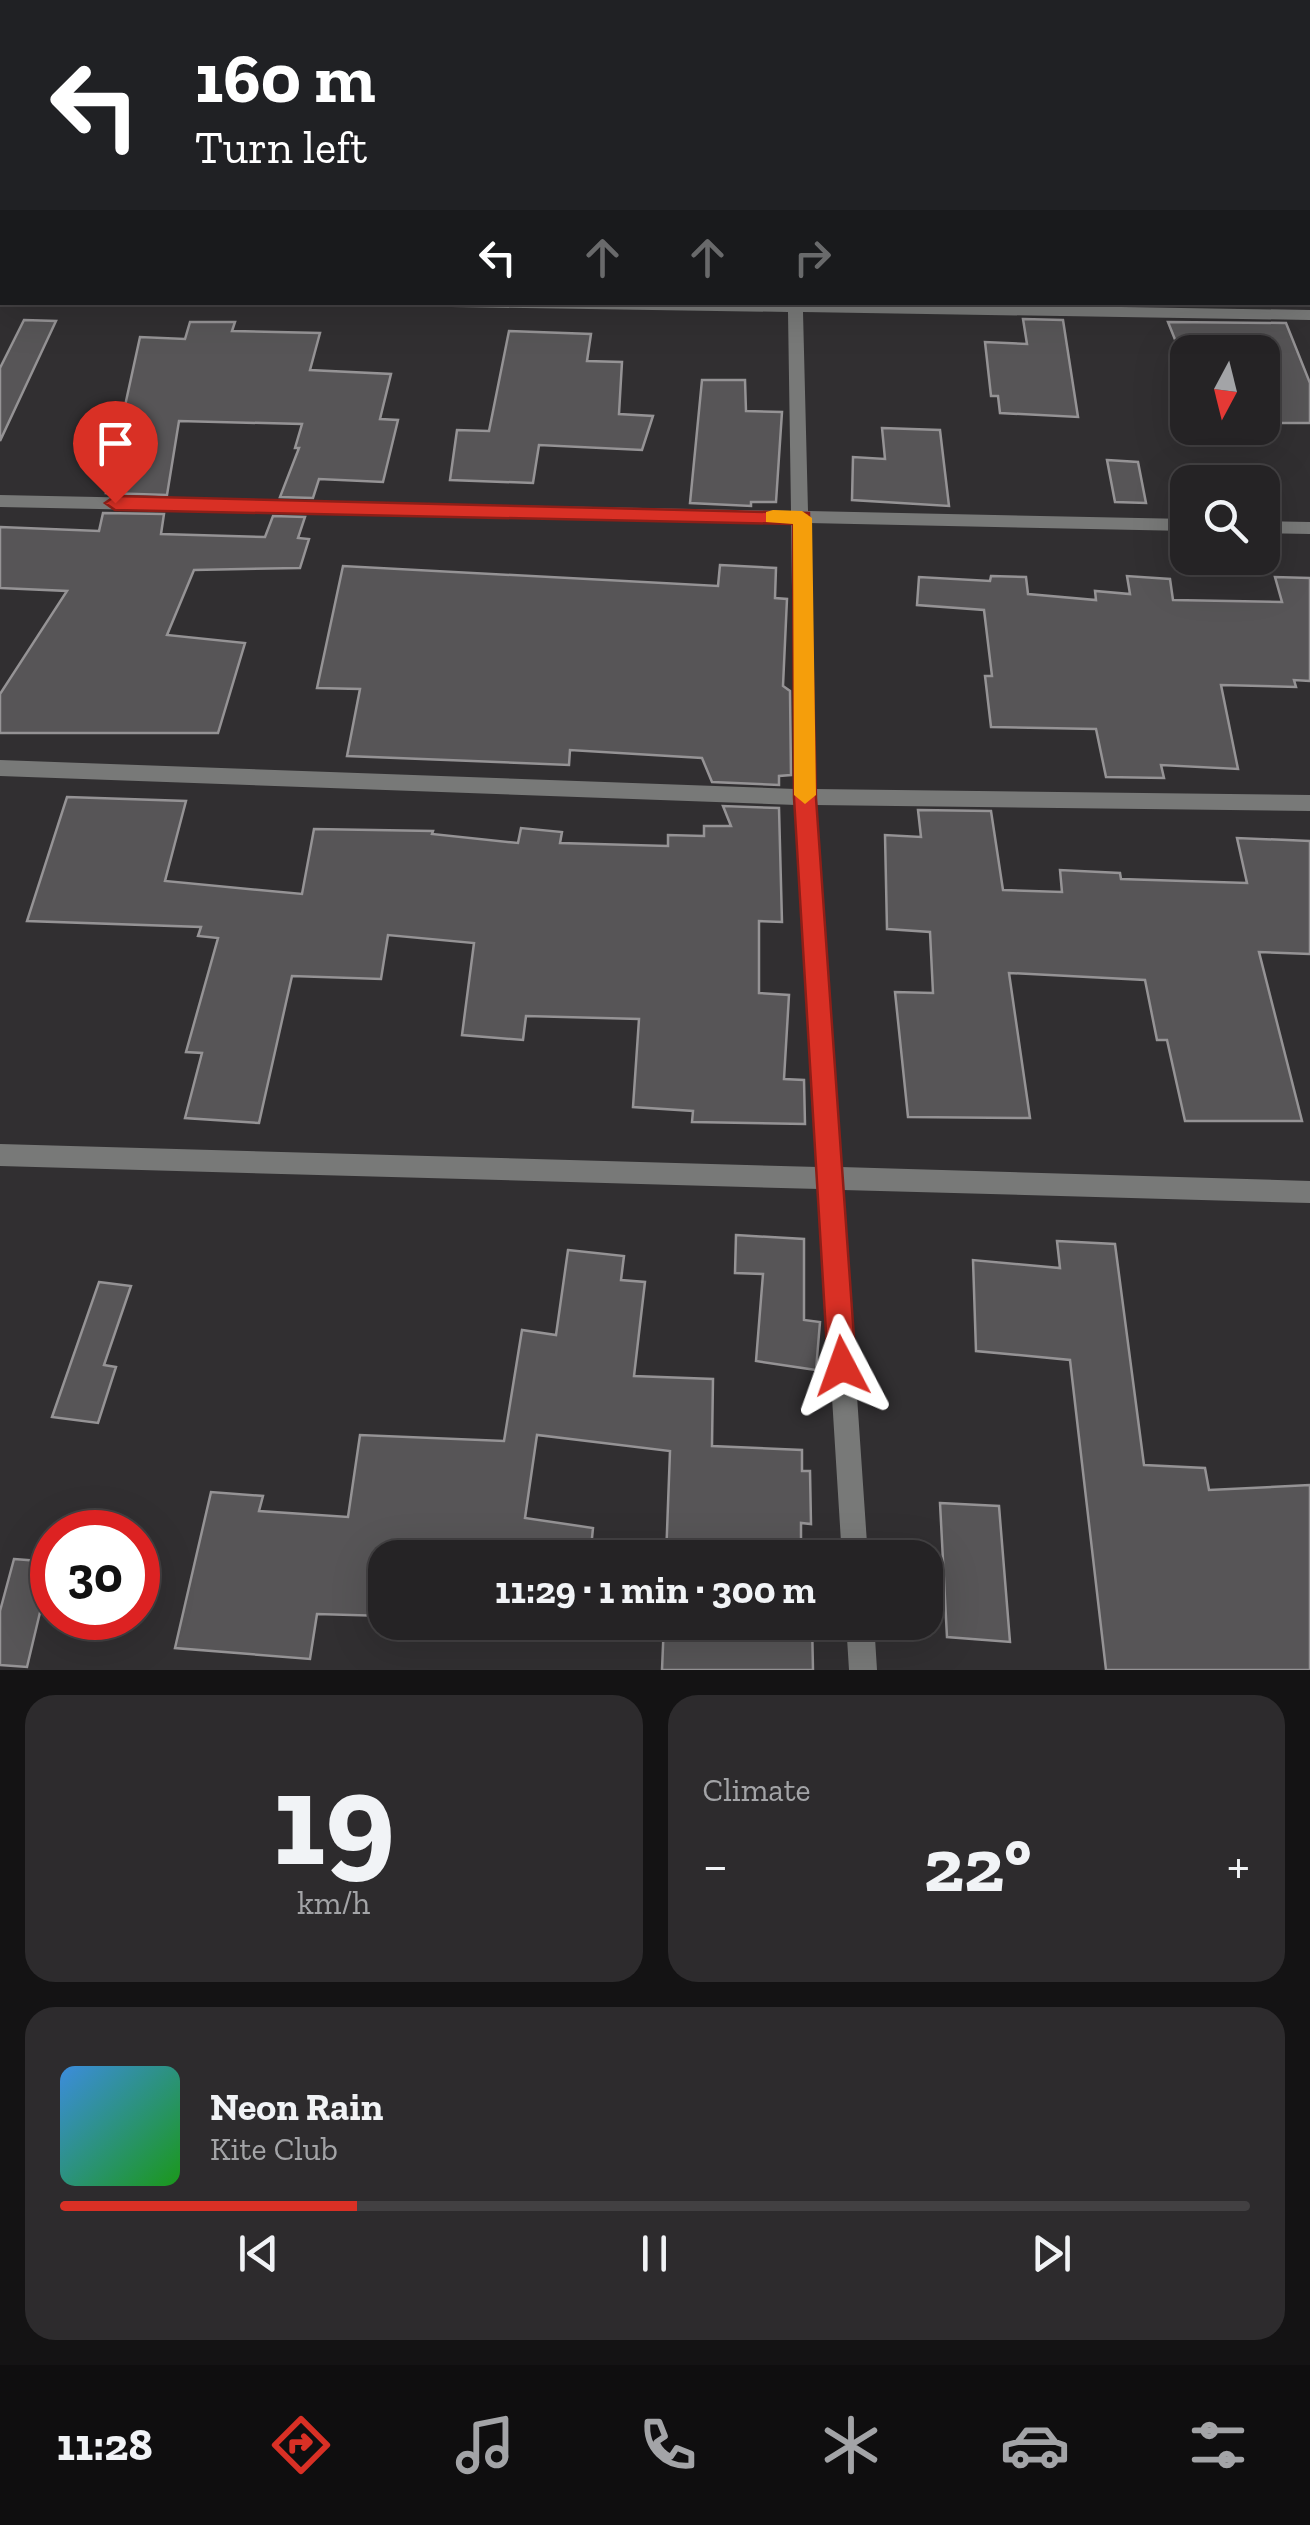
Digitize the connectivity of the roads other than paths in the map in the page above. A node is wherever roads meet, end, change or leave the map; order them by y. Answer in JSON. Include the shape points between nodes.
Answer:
{"nodes":[{"id":1,"x":710,"y":305,"type":"edge"},
{"id":2,"x":796,"y":306,"type":"edge"},
{"id":3,"x":1310,"y":315,"type":"edge"},
{"id":4,"x":0,"y":501,"type":"edge"},
{"id":5,"x":802,"y":518,"type":"junction"},
{"id":6,"x":1170,"y":526,"type":"edge"},
{"id":7,"x":1280,"y":527,"type":"edge"},
{"id":8,"x":1310,"y":528,"type":"edge"},
{"id":9,"x":0,"y":768,"type":"edge"},
{"id":10,"x":805,"y":798,"type":"junction"},
{"id":11,"x":1310,"y":803,"type":"edge"},
{"id":12,"x":0,"y":1155,"type":"edge"},
{"id":13,"x":829,"y":1175,"type":"junction"},
{"id":14,"x":1310,"y":1192,"type":"edge"},
{"id":15,"x":854,"y":1540,"type":"edge"},
{"id":16,"x":861,"y":1640,"type":"edge"},
{"id":17,"x":863,"y":1670,"type":"edge"}],
"edges":[{"from":1,"to":2,"type":"street"},
{"from":2,"to":3,"type":"street"},
{"from":2,"to":5,"type":"street"},
{"from":4,"to":5,"type":"street"},
{"from":5,"to":6,"type":"street"},
{"from":5,"to":10,"type":"street"},
{"from":7,"to":8,"type":"street"},
{"from":9,"to":10,"type":"street"},
{"from":10,"to":11,"type":"street"},
{"from":10,"to":13,"type":"street"},
{"from":12,"to":13,"type":"street"},
{"from":13,"to":14,"type":"street"},
{"from":13,"to":15,"type":"street"},
{"from":16,"to":17,"type":"street"}]}
